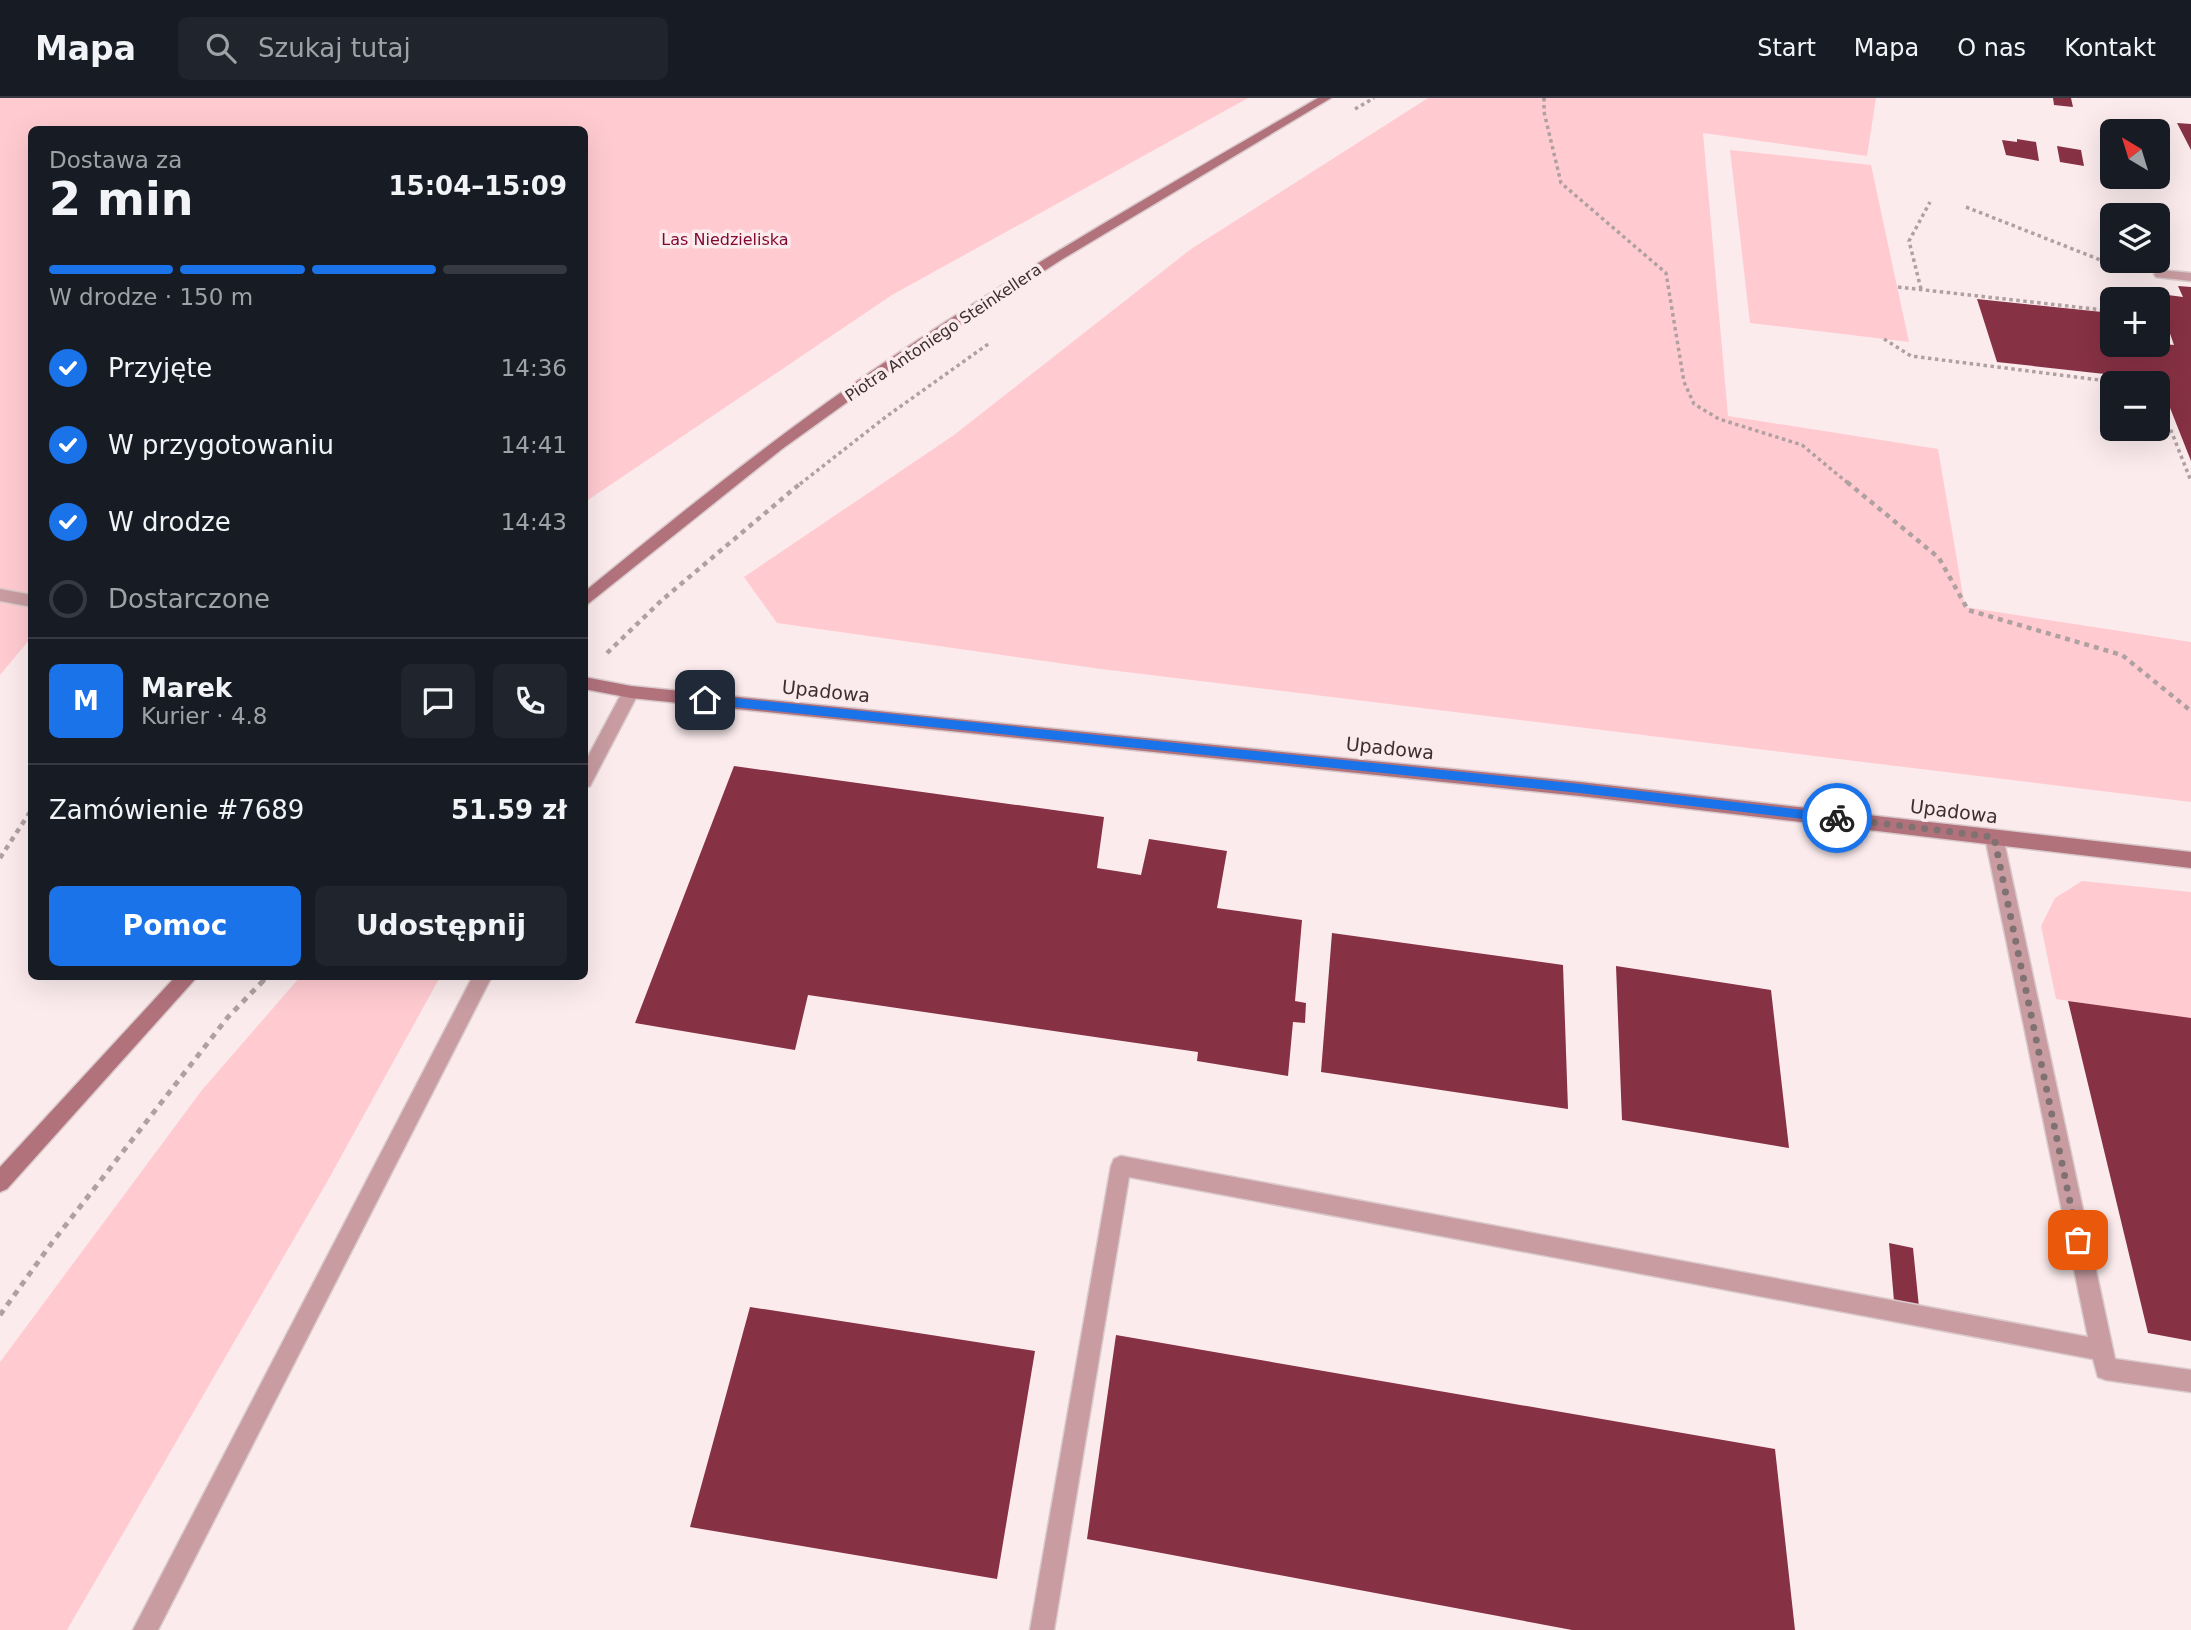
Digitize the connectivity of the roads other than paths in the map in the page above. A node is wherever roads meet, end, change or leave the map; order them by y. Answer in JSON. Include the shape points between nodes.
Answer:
{"nodes":[{"id":1,"x":1326,"y":98,"type":"edge"},
{"id":2,"x":2160,"y":274,"type":"dead end"},
{"id":3,"x":2191,"y":277,"type":"edge"},
{"id":4,"x":0,"y":595,"type":"edge"},
{"id":5,"x":588,"y":598,"type":"edge"},
{"id":6,"x":28,"y":600,"type":"edge"},
{"id":7,"x":588,"y":684,"type":"edge"},
{"id":8,"x":631,"y":692,"type":"junction"},
{"id":9,"x":588,"y":773,"type":"edge"},
{"id":10,"x":1994,"y":837,"type":"junction"},
{"id":11,"x":2191,"y":860,"type":"edge"},
{"id":12,"x":185,"y":980,"type":"edge"},
{"id":13,"x":481,"y":980,"type":"edge"},
{"id":14,"x":0,"y":1181,"type":"edge"},
{"id":15,"x":2102,"y":1350,"type":"junction"},
{"id":16,"x":2191,"y":1381,"type":"edge"},
{"id":17,"x":145,"y":1630,"type":"edge"},
{"id":18,"x":1042,"y":1630,"type":"edge"}],
"edges":[{"from":1,"to":5,"type":"street","name":"Piotra Antoniego Steinkellera","via":[[1059,256],[896,360],[760,458]]},
{"from":2,"to":3,"type":"street"},
{"from":4,"to":6,"type":"street"},
{"from":7,"to":8,"type":"street","name":"Upadowa"},
{"from":8,"to":9,"type":"street"},
{"from":8,"to":10,"type":"street","name":"Upadowa","via":[[1580,789]]},
{"from":10,"to":11,"type":"street","name":"Upadowa"},
{"from":10,"to":15,"type":"street"},
{"from":12,"to":14,"type":"street"},
{"from":13,"to":17,"type":"street"},
{"from":15,"to":16,"type":"street","via":[[2106,1369]]},
{"from":15,"to":18,"type":"street","via":[[1121,1166]]}]}
